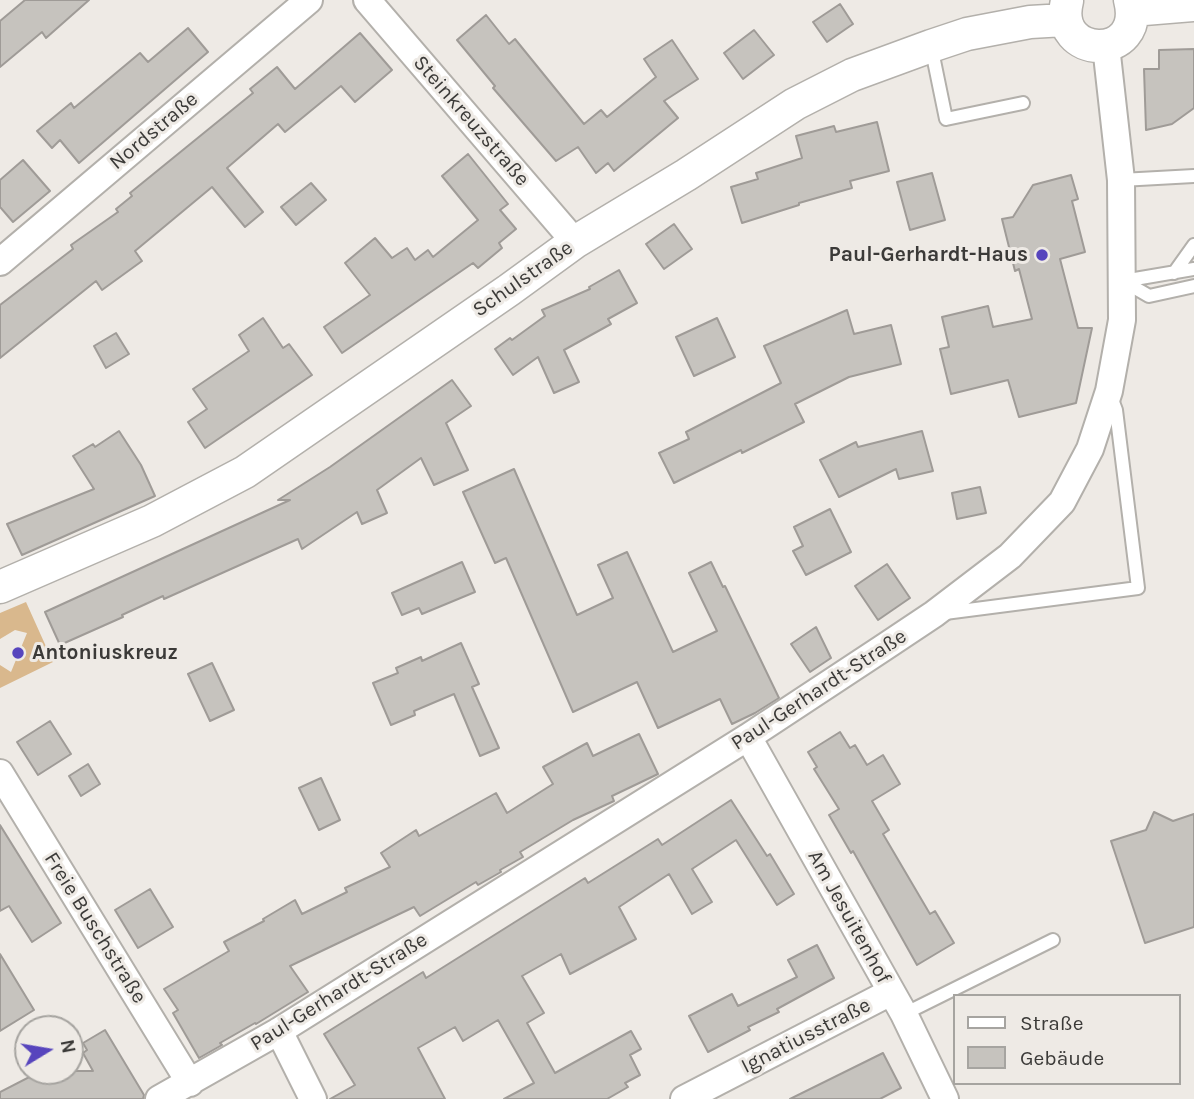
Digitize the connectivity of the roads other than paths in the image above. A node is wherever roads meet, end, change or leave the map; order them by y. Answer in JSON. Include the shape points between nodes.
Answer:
{"nodes":[{"id":1,"x":309,"y":0,"type":"edge"},
{"id":2,"x":367,"y":0,"type":"edge"},
{"id":3,"x":1131,"y":5,"type":"edge"},
{"id":4,"x":1194,"y":5,"type":"edge"},
{"id":5,"x":1066,"y":10,"type":"edge"},
{"id":6,"x":931,"y":46,"type":"junction"},
{"id":7,"x":1106,"y":46,"type":"junction"},
{"id":8,"x":1023,"y":103,"type":"dead end"},
{"id":9,"x":1194,"y":176,"type":"edge"},
{"id":10,"x":1121,"y":180,"type":"junction"},
{"id":11,"x":575,"y":243,"type":"junction"},
{"id":12,"x":1194,"y":245,"type":"edge"},
{"id":13,"x":0,"y":262,"type":"edge"},
{"id":14,"x":1194,"y":269,"type":"edge"},
{"id":15,"x":1174,"y":273,"type":"junction"},
{"id":16,"x":1123,"y":281,"type":"junction"},
{"id":17,"x":1194,"y":286,"type":"edge"},
{"id":18,"x":1109,"y":391,"type":"junction"},
{"id":19,"x":0,"y":587,"type":"edge"},
{"id":20,"x":934,"y":614,"type":"junction"},
{"id":21,"x":748,"y":737,"type":"junction"},
{"id":22,"x":0,"y":773,"type":"edge"},
{"id":23,"x":1054,"y":940,"type":"dead end"},
{"id":24,"x":898,"y":1003,"type":"junction"},
{"id":25,"x":279,"y":1031,"type":"junction"},
{"id":26,"x":190,"y":1083,"type":"junction"},
{"id":27,"x":159,"y":1099,"type":"edge"},
{"id":28,"x":313,"y":1099,"type":"edge"},
{"id":29,"x":684,"y":1099,"type":"edge"},
{"id":30,"x":945,"y":1099,"type":"edge"}],
"edges":[{"from":1,"to":13,"type":"street","name":"Nordstraße"},
{"from":2,"to":11,"type":"street","name":"Steinkreuzstraße"},
{"from":3,"to":4,"type":"street"},
{"from":3,"to":7,"type":"street","via":[[1129,29]]},
{"from":5,"to":6,"type":"street","name":"Schulstraße"},
{"from":5,"to":7,"type":"street","via":[[1069,30],[1085,44]]},
{"from":6,"to":8,"type":"lane","via":[[946,119]]},
{"from":6,"to":11,"type":"street","name":"Schulstraße","via":[[852,75],[795,104]]},
{"from":7,"to":10,"type":"street","name":"Paul-Gerhardt-Straße"},
{"from":9,"to":10,"type":"lane"},
{"from":10,"to":16,"type":"street","name":"Paul-Gerhardt-Straße"},
{"from":11,"to":19,"type":"street","name":"Schulstraße","via":[[245,472],[152,521]]},
{"from":12,"to":15,"type":"lane"},
{"from":14,"to":15,"type":"lane"},
{"from":15,"to":16,"type":"lane"},
{"from":16,"to":17,"type":"lane","via":[[1149,296]]},
{"from":16,"to":18,"type":"street","name":"Paul-Gerhardt-Straße","via":[[1122,320]]},
{"from":18,"to":20,"type":"street","name":"Paul-Gerhardt-Straße","via":[[1090,449],[1062,502],[1010,556]]},
{"from":18,"to":20,"type":"lane","via":[[1116,410],[1138,588]]},
{"from":20,"to":21,"type":"street","name":"Paul-Gerhardt-Straße"},
{"from":21,"to":24,"type":"street","name":"Am Jesuitenhof"},
{"from":21,"to":25,"type":"street","name":"Paul-Gerhardt-Straße"},
{"from":22,"to":26,"type":"street","name":"Freie Buschstraße"},
{"from":23,"to":24,"type":"lane"},
{"from":24,"to":29,"type":"street","name":"Ignatiusstraße"},
{"from":24,"to":30,"type":"street","name":"Am Jesuitenhof"},
{"from":25,"to":26,"type":"street","name":"Paul-Gerhardt-Straße"},
{"from":25,"to":28,"type":"street"},
{"from":26,"to":27,"type":"street","name":"Paul-Gerhardt-Straße"}]}
